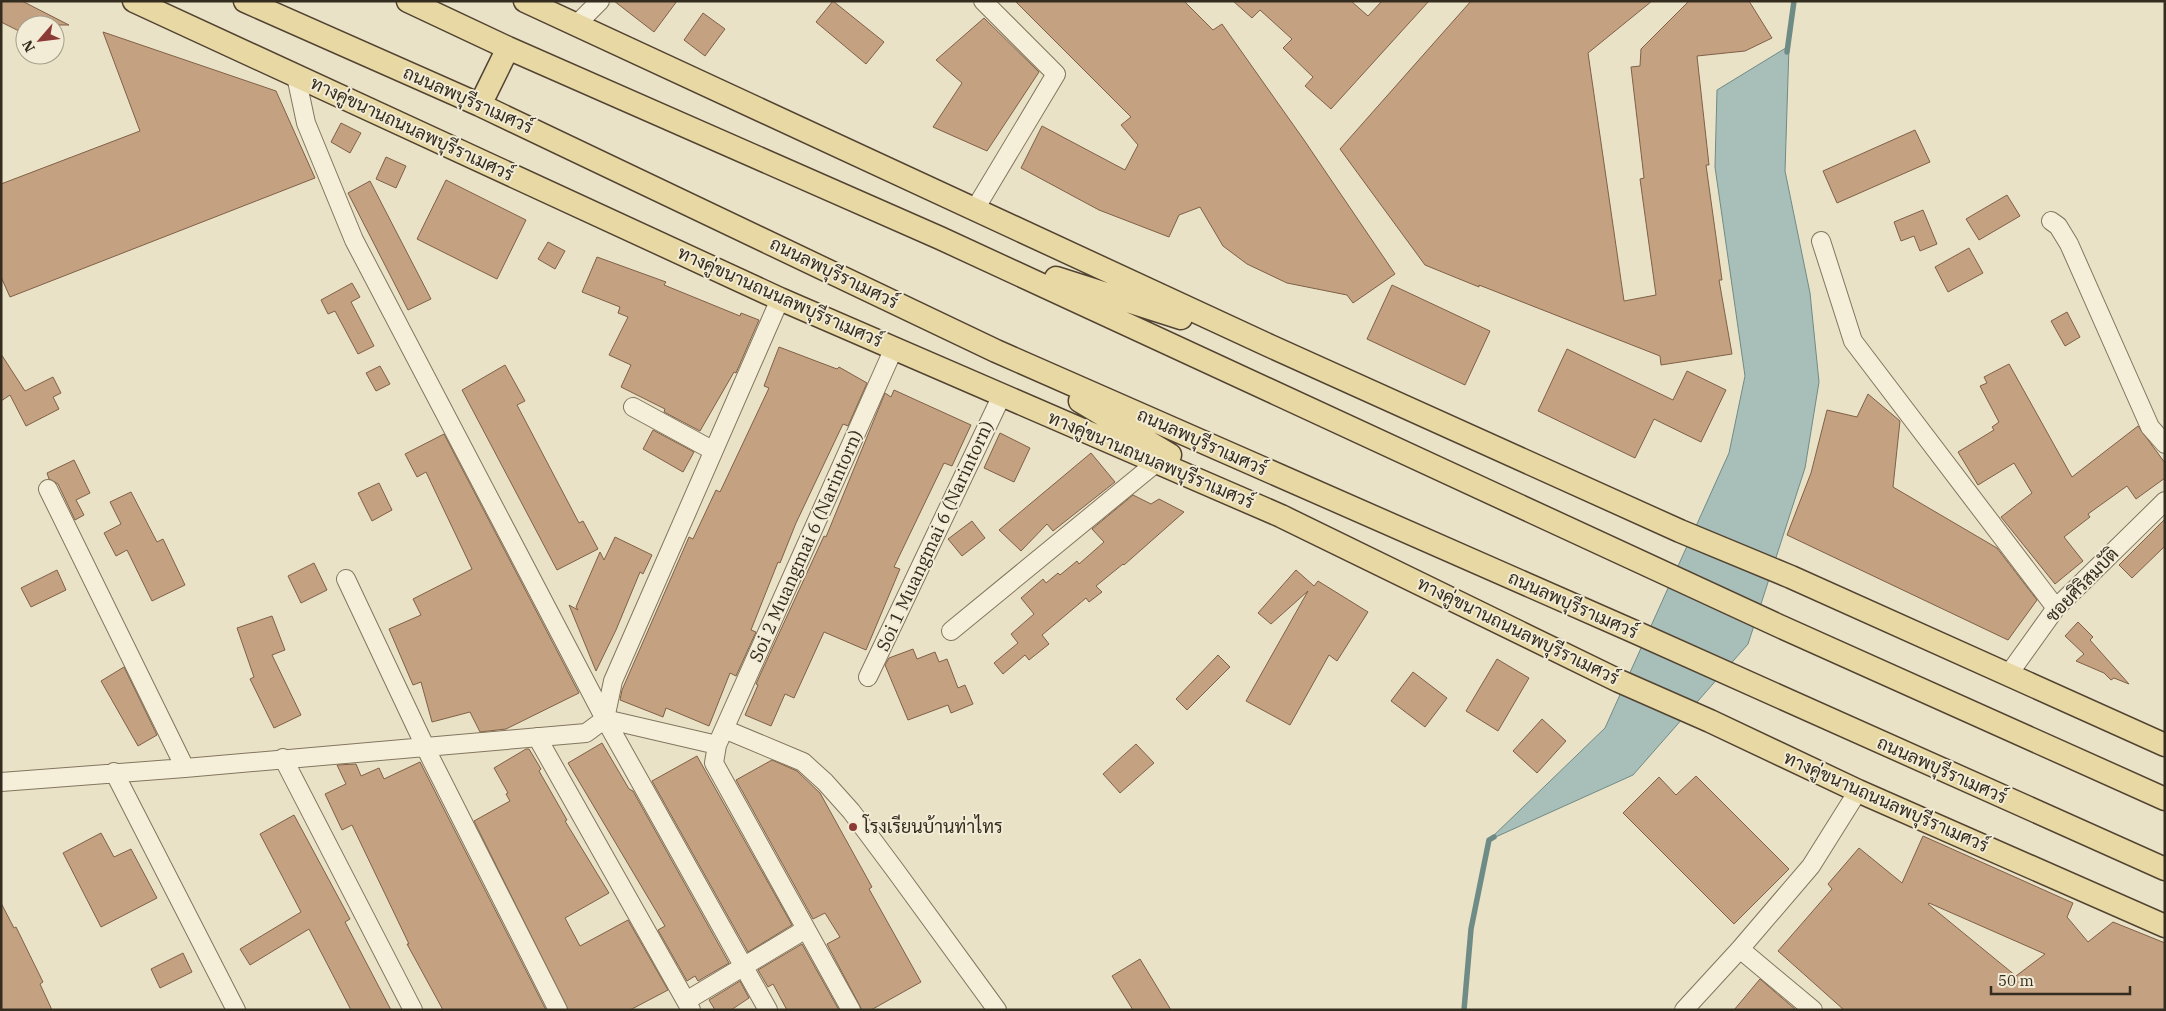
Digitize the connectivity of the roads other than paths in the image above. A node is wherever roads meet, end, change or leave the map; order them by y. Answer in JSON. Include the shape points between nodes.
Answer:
{"nodes":[{"id":1,"x":134,"y":1,"type":"edge"},
{"id":2,"x":245,"y":1,"type":"edge"},
{"id":3,"x":408,"y":1,"type":"edge"},
{"id":4,"x":525,"y":1,"type":"edge"},
{"id":5,"x":600,"y":1,"type":"edge"},
{"id":6,"x":983,"y":1,"type":"edge"},
{"id":7,"x":576,"y":25,"type":"junction"},
{"id":8,"x":508,"y":48,"type":"junction"},
{"id":9,"x":296,"y":76,"type":"junction"},
{"id":10,"x":480,"y":105,"type":"junction"},
{"id":11,"x":974,"y":208,"type":"junction"},
{"id":12,"x":2051,"y":221,"type":"dead end"},
{"id":13,"x":940,"y":238,"type":"junction"},
{"id":14,"x":1821,"y":241,"type":"dead end"},
{"id":15,"x":780,"y":299,"type":"junction"},
{"id":16,"x":1270,"y":346,"type":"junction"},
{"id":17,"x":894,"y":348,"type":"junction"},
{"id":18,"x":996,"y":351,"type":"junction"},
{"id":19,"x":1002,"y":395,"type":"junction"},
{"id":20,"x":633,"y":407,"type":"dead end"},
{"id":21,"x":2165,"y":444,"type":"edge"},
{"id":22,"x":712,"y":450,"type":"junction"},
{"id":23,"x":1157,"y":462,"type":"junction"},
{"id":24,"x":48,"y":490,"type":"dead end"},
{"id":25,"x":2165,"y":501,"type":"edge"},
{"id":26,"x":1281,"y":516,"type":"junction"},
{"id":27,"x":346,"y":579,"type":"dead end"},
{"id":28,"x":2056,"y":608,"type":"junction"},
{"id":29,"x":951,"y":631,"type":"dead end"},
{"id":30,"x":2008,"y":675,"type":"junction"},
{"id":31,"x":868,"y":677,"type":"dead end"},
{"id":32,"x":605,"y":720,"type":"junction"},
{"id":33,"x":537,"y":737,"type":"junction"},
{"id":34,"x":721,"y":737,"type":"junction"},
{"id":35,"x":2165,"y":745,"type":"edge"},
{"id":36,"x":425,"y":746,"type":"junction"},
{"id":37,"x":283,"y":758,"type":"junction"},
{"id":38,"x":185,"y":768,"type":"junction"},
{"id":39,"x":114,"y":772,"type":"junction"},
{"id":40,"x":1,"y":782,"type":"edge"},
{"id":41,"x":1858,"y":791,"type":"junction"},
{"id":42,"x":2165,"y":799,"type":"edge"},
{"id":43,"x":2165,"y":870,"type":"edge"},
{"id":44,"x":2165,"y":926,"type":"edge"},
{"id":45,"x":806,"y":929,"type":"junction"},
{"id":46,"x":1740,"y":949,"type":"junction"},
{"id":47,"x":744,"y":966,"type":"junction"},
{"id":48,"x":688,"y":1005,"type":"edge"},
{"id":49,"x":236,"y":1010,"type":"edge"},
{"id":50,"x":413,"y":1010,"type":"edge"},
{"id":51,"x":558,"y":1010,"type":"edge"},
{"id":52,"x":768,"y":1010,"type":"edge"},
{"id":53,"x":851,"y":1010,"type":"edge"},
{"id":54,"x":997,"y":1010,"type":"edge"},
{"id":55,"x":1684,"y":1010,"type":"edge"},
{"id":56,"x":1813,"y":1010,"type":"edge"}],
"edges":[{"from":1,"to":9,"type":"main road","name":"ทางคู่ขนานถนนลพบุรีราเมศวร์"},
{"from":2,"to":10,"type":"main road","name":"ถนนลพบุรีราเมศวร์"},
{"from":3,"to":8,"type":"main road"},
{"from":4,"to":7,"type":"main road"},
{"from":5,"to":7,"type":"street"},
{"from":6,"to":11,"type":"street","via":[[1056,74]]},
{"from":7,"to":11,"type":"main road"},
{"from":8,"to":10,"type":"main road"},
{"from":8,"to":13,"type":"main road"},
{"from":9,"to":15,"type":"main road","name":"ทางคู่ขนานถนนลพบุรีราเมศวร์"},
{"from":9,"to":32,"type":"street","via":[[306,123],[354,240]]},
{"from":10,"to":18,"type":"main road","name":"ถนนลพบุรีราเมศวร์"},
{"from":11,"to":16,"type":"main road"},
{"from":12,"to":21,"type":"street","via":[[2069,244],[2150,427]]},
{"from":13,"to":16,"type":"main road"},
{"from":13,"to":42,"type":"main road","via":[[1777,625]]},
{"from":14,"to":28,"type":"street","via":[[1853,341]]},
{"from":15,"to":17,"type":"main road","name":"ทางคู่ขนานถนนลพบุรีราเมศวร์"},
{"from":15,"to":22,"type":"street"},
{"from":16,"to":30,"type":"main road"},
{"from":17,"to":19,"type":"main road","name":"ทางคู่ขนานถนนลพบุรีราเมศวร์"},
{"from":17,"to":34,"type":"street","name":"Soi 2 Muangmai 6 (Narintorn)"},
{"from":18,"to":26,"type":"main road","via":[[1162,450]]},
{"from":18,"to":43,"type":"main road","name":"ถนนลพบุรีราเมศวร์"},
{"from":19,"to":23,"type":"main road","name":"ทางคู่ขนานถนนลพบุรีราเมศวร์"},
{"from":19,"to":31,"type":"street","name":"Soi 1 Muangmai 6 (Narintorn)"},
{"from":20,"to":22,"type":"street"},
{"from":22,"to":32,"type":"street","via":[[613,681]]},
{"from":23,"to":26,"type":"main road","name":"ทางคู่ขนานถนนลพบุรีราเมศวร์"},
{"from":23,"to":29,"type":"street"},
{"from":24,"to":38,"type":"street"},
{"from":25,"to":28,"type":"street","name":"ซอยศิริสมบัติ"},
{"from":26,"to":41,"type":"main road","name":"ทางคู่ขนานถนนลพบุรีราเมศวร์","via":[[1619,681]]},
{"from":27,"to":36,"type":"street"},
{"from":28,"to":30,"type":"street","name":"ซอยศิริสมบัติ"},
{"from":30,"to":35,"type":"main road"},
{"from":32,"to":33,"type":"street","via":[[586,733]]},
{"from":32,"to":34,"type":"street"},
{"from":32,"to":47,"type":"street"},
{"from":33,"to":36,"type":"street"},
{"from":33,"to":48,"type":"street"},
{"from":34,"to":45,"type":"street","name":"Soi 2 Muangmai 6 (Narintorn)","via":[[714,763]]},
{"from":34,"to":54,"type":"street","via":[[803,762],[825,782],[895,870]]},
{"from":36,"to":37,"type":"street"},
{"from":36,"to":51,"type":"street"},
{"from":37,"to":38,"type":"street"},
{"from":37,"to":50,"type":"street"},
{"from":38,"to":39,"type":"street"},
{"from":39,"to":40,"type":"street"},
{"from":39,"to":49,"type":"street"},
{"from":41,"to":44,"type":"main road","name":"ทางคู่ขนานถนนลพบุรีราเมศวร์"},
{"from":41,"to":46,"type":"street","via":[[1811,866]]},
{"from":45,"to":47,"type":"street"},
{"from":45,"to":53,"type":"street","name":"Soi 2 Muangmai 6 (Narintorn)"},
{"from":46,"to":55,"type":"street"},
{"from":46,"to":56,"type":"street"},
{"from":47,"to":48,"type":"street"},
{"from":47,"to":52,"type":"street"}]}
